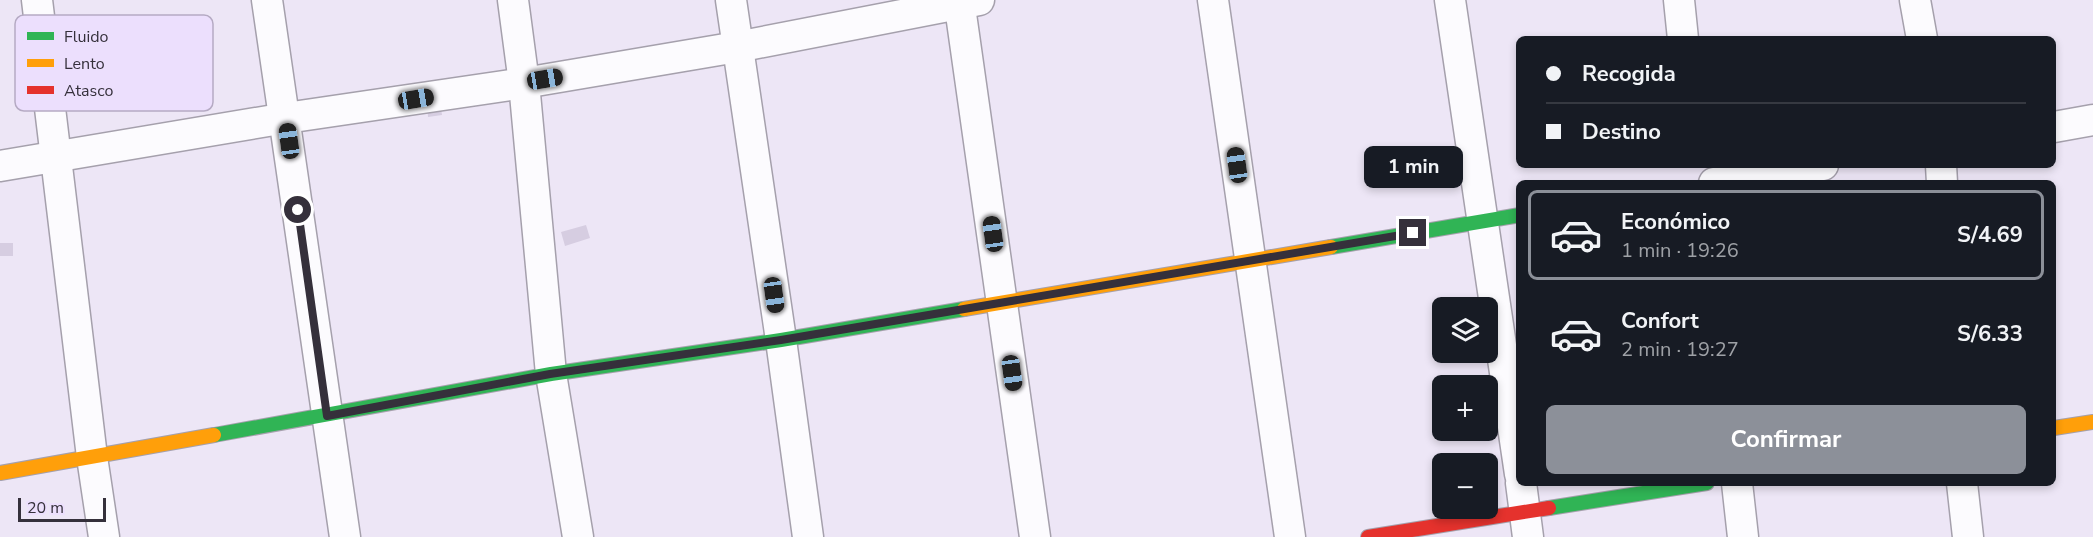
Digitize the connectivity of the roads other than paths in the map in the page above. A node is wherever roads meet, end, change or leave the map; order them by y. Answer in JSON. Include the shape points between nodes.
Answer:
{"nodes":[{"id":1,"x":37,"y":0,"type":"edge"},
{"id":2,"x":267,"y":0,"type":"edge"},
{"id":3,"x":513,"y":0,"type":"edge"},
{"id":4,"x":731,"y":0,"type":"edge"},
{"id":5,"x":1213,"y":0,"type":"edge"},
{"id":6,"x":1450,"y":0,"type":"edge"},
{"id":7,"x":1679,"y":0,"type":"edge"},
{"id":8,"x":1915,"y":0,"type":"edge"},
{"id":9,"x":966,"y":1,"type":"edge"},
{"id":10,"x":39,"y":15,"type":"edge"},
{"id":11,"x":1683,"y":36,"type":"edge"},
{"id":12,"x":1921,"y":36,"type":"edge"},
{"id":13,"x":737,"y":47,"type":"junction"},
{"id":14,"x":524,"y":83,"type":"junction"},
{"id":15,"x":51,"y":111,"type":"edge"},
{"id":16,"x":286,"y":118,"type":"junction"},
{"id":17,"x":2093,"y":120,"type":"edge"},
{"id":18,"x":2056,"y":127,"type":"edge"},
{"id":19,"x":57,"y":156,"type":"junction"},
{"id":20,"x":0,"y":166,"type":"edge"},
{"id":21,"x":1805,"y":168,"type":"edge"},
{"id":22,"x":1732,"y":180,"type":"edge"},
{"id":23,"x":1516,"y":216,"type":"edge"},
{"id":24,"x":1482,"y":221,"type":"junction"},
{"id":25,"x":1251,"y":260,"type":"junction"},
{"id":26,"x":1003,"y":303,"type":"junction"},
{"id":27,"x":781,"y":340,"type":"junction"},
{"id":28,"x":550,"y":374,"type":"junction"},
{"id":29,"x":327,"y":416,"type":"junction"},
{"id":30,"x":2093,"y":422,"type":"edge"},
{"id":31,"x":2056,"y":428,"type":"edge"},
{"id":32,"x":1516,"y":447,"type":"edge"},
{"id":33,"x":92,"y":457,"type":"junction"},
{"id":34,"x":0,"y":473,"type":"edge"},
{"id":35,"x":1521,"y":486,"type":"edge"},
{"id":36,"x":1694,"y":486,"type":"edge"},
{"id":37,"x":1737,"y":486,"type":"edge"},
{"id":38,"x":1962,"y":486,"type":"edge"},
{"id":39,"x":1527,"y":525,"type":"edge"},
{"id":40,"x":104,"y":537,"type":"edge"},
{"id":41,"x":345,"y":537,"type":"edge"},
{"id":42,"x":578,"y":537,"type":"edge"},
{"id":43,"x":808,"y":537,"type":"edge"},
{"id":44,"x":1035,"y":537,"type":"edge"},
{"id":45,"x":1290,"y":537,"type":"edge"},
{"id":46,"x":1368,"y":537,"type":"edge"},
{"id":47,"x":1743,"y":537,"type":"edge"},
{"id":48,"x":1968,"y":537,"type":"edge"}],
"edges":[{"from":1,"to":10,"type":"street"},
{"from":2,"to":16,"type":"street"},
{"from":3,"to":14,"type":"street"},
{"from":4,"to":13,"type":"street"},
{"from":5,"to":25,"type":"street"},
{"from":6,"to":24,"type":"street"},
{"from":7,"to":11,"type":"street"},
{"from":8,"to":12,"type":"street"},
{"from":9,"to":13,"type":"street"},
{"from":9,"to":26,"type":"street"},
{"from":13,"to":14,"type":"street"},
{"from":13,"to":27,"type":"street"},
{"from":14,"to":16,"type":"street"},
{"from":14,"to":28,"type":"street"},
{"from":15,"to":19,"type":"street"},
{"from":16,"to":19,"type":"street"},
{"from":16,"to":29,"type":"street"},
{"from":17,"to":18,"type":"street"},
{"from":19,"to":20,"type":"street"},
{"from":19,"to":33,"type":"street"},
{"from":21,"to":22,"type":"street"},
{"from":23,"to":24,"type":"street"},
{"from":24,"to":25,"type":"street"},
{"from":24,"to":32,"type":"street"},
{"from":25,"to":26,"type":"street"},
{"from":25,"to":45,"type":"street"},
{"from":26,"to":27,"type":"street"},
{"from":26,"to":44,"type":"street"},
{"from":27,"to":28,"type":"street"},
{"from":27,"to":43,"type":"street"},
{"from":28,"to":29,"type":"street"},
{"from":28,"to":42,"type":"street"},
{"from":29,"to":33,"type":"street"},
{"from":29,"to":41,"type":"street"},
{"from":30,"to":31,"type":"street"},
{"from":33,"to":34,"type":"street"},
{"from":33,"to":40,"type":"street"},
{"from":35,"to":39,"type":"street"},
{"from":36,"to":39,"type":"street"},
{"from":37,"to":47,"type":"street"},
{"from":38,"to":48,"type":"street"},
{"from":39,"to":46,"type":"street"}]}
